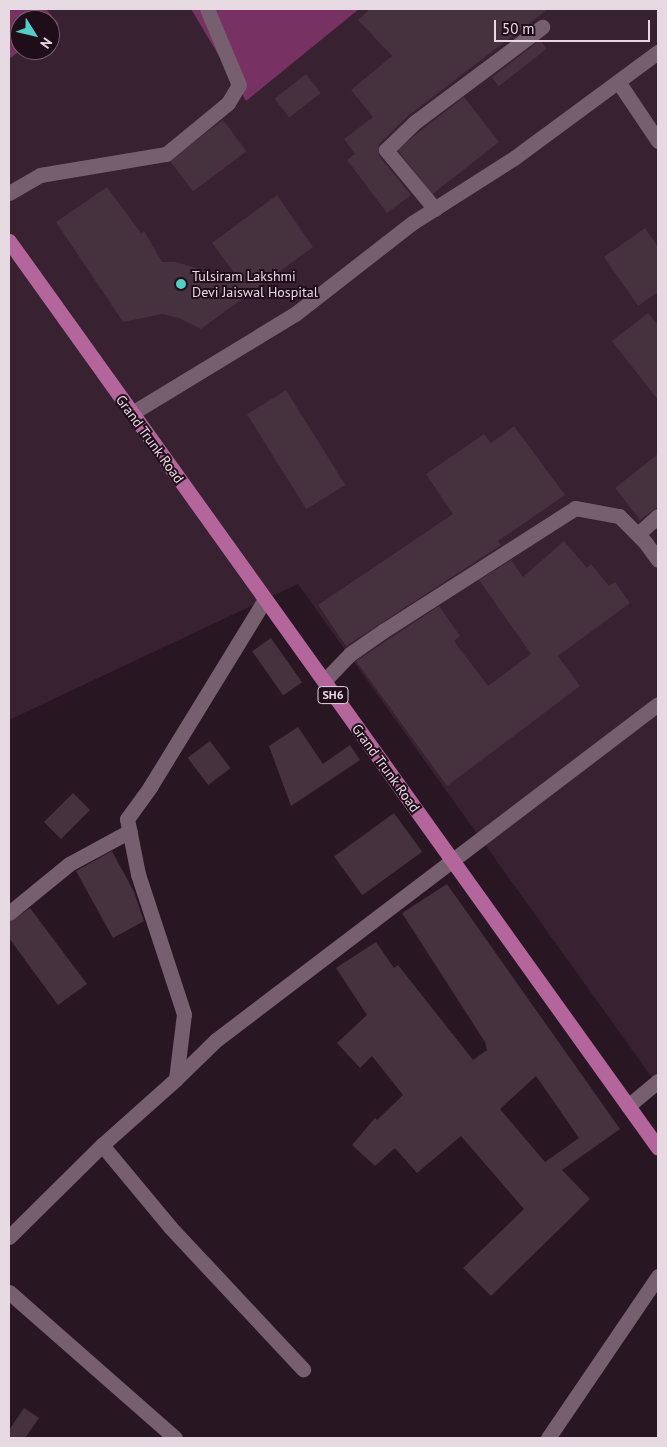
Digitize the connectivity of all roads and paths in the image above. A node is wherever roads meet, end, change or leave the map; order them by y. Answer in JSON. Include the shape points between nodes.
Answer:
{"nodes":[{"id":1,"x":207,"y":9,"type":"edge"},
{"id":2,"x":542,"y":27,"type":"dead end"},
{"id":3,"x":658,"y":52,"type":"edge"},
{"id":4,"x":619,"y":83,"type":"junction"},
{"id":5,"x":658,"y":141,"type":"edge"},
{"id":6,"x":9,"y":193,"type":"edge"},
{"id":7,"x":435,"y":209,"type":"junction"},
{"id":8,"x":9,"y":241,"type":"edge"},
{"id":9,"x":132,"y":413,"type":"junction"},
{"id":10,"x":658,"y":516,"type":"edge"},
{"id":11,"x":638,"y":534,"type":"junction"},
{"id":12,"x":658,"y":560,"type":"edge"},
{"id":13,"x":265,"y":599,"type":"junction"},
{"id":14,"x":324,"y":681,"type":"junction"},
{"id":15,"x":658,"y":704,"type":"edge"},
{"id":16,"x":130,"y":831,"type":"junction"},
{"id":17,"x":453,"y":861,"type":"junction"},
{"id":18,"x":9,"y":913,"type":"edge"},
{"id":19,"x":176,"y":1079,"type":"junction"},
{"id":20,"x":658,"y":1081,"type":"edge"},
{"id":21,"x":628,"y":1106,"type":"junction"},
{"id":22,"x":102,"y":1144,"type":"junction"},
{"id":23,"x":658,"y":1148,"type":"edge"},
{"id":24,"x":9,"y":1237,"type":"edge"},
{"id":25,"x":658,"y":1276,"type":"edge"},
{"id":26,"x":9,"y":1292,"type":"edge"},
{"id":27,"x":303,"y":1370,"type":"dead end"},
{"id":28,"x":176,"y":1438,"type":"edge"},
{"id":29,"x":548,"y":1438,"type":"edge"}],
"edges":[{"from":1,"to":6,"type":"street","via":[[239,85],[228,104],[166,154],[40,175]]},
{"from":2,"to":7,"type":"street","via":[[415,122],[386,150]]},
{"from":3,"to":4,"type":"street"},
{"from":4,"to":5,"type":"street"},
{"from":4,"to":7,"type":"street","via":[[601,92],[514,158]]},
{"from":7,"to":9,"type":"street","via":[[295,314]]},
{"from":8,"to":9,"type":"main road","name":"Grand Trunk Road","number":"SH6"},
{"from":9,"to":13,"type":"main road","name":"Grand Trunk Road","number":"SH6"},
{"from":10,"to":11,"type":"street"},
{"from":11,"to":12,"type":"street"},
{"from":11,"to":14,"type":"street","via":[[619,516],[575,508],[383,631],[350,654]]},
{"from":13,"to":14,"type":"main road","name":"Grand Trunk Road","number":"SH6"},
{"from":13,"to":16,"type":"street","via":[[127,819]]},
{"from":14,"to":17,"type":"main road","name":"Grand Trunk Road","number":"SH6"},
{"from":15,"to":17,"type":"street"},
{"from":16,"to":18,"type":"street","via":[[69,864]]},
{"from":16,"to":19,"type":"street","via":[[138,874],[184,1014]]},
{"from":17,"to":19,"type":"street","via":[[216,1040]]},
{"from":17,"to":21,"type":"main road","name":"Grand Trunk Road","number":"SH6"},
{"from":19,"to":22,"type":"street"},
{"from":20,"to":21,"type":"street"},
{"from":21,"to":23,"type":"main road","name":"Grand Trunk Road","number":"SH6"},
{"from":22,"to":24,"type":"street"},
{"from":22,"to":27,"type":"street","via":[[170,1227]]},
{"from":25,"to":29,"type":"street"},
{"from":26,"to":28,"type":"street"}]}
